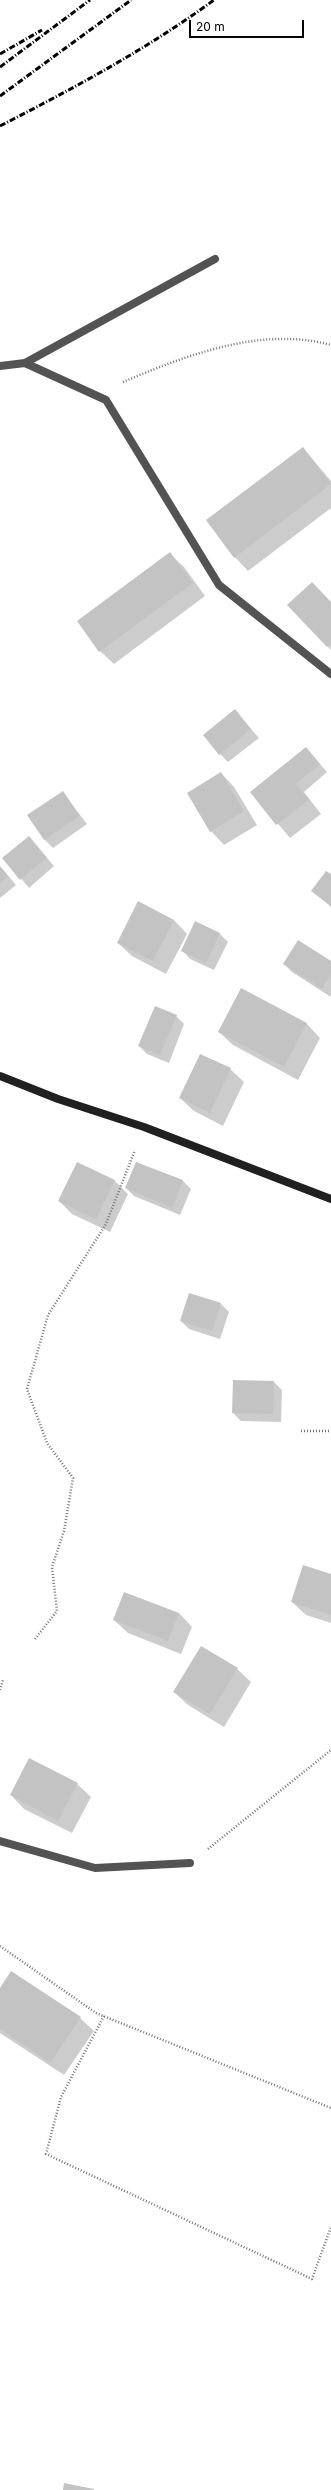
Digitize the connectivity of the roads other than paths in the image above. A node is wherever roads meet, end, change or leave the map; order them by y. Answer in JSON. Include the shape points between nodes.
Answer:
{"nodes":[{"id":1,"x":215,"y":259,"type":"dead end"},
{"id":2,"x":25,"y":363,"type":"junction"},
{"id":3,"x":0,"y":366,"type":"edge"},
{"id":4,"x":331,"y":674,"type":"edge"},
{"id":5,"x":0,"y":1076,"type":"edge"},
{"id":6,"x":331,"y":1199,"type":"edge"},
{"id":7,"x":0,"y":1841,"type":"edge"},
{"id":8,"x":190,"y":1863,"type":"road end"}],
"edges":[{"from":1,"to":2,"type":"street"},
{"from":2,"to":3,"type":"street"},
{"from":2,"to":4,"type":"street","via":[[106,400],[219,585]]},
{"from":5,"to":6,"type":"main road","via":[[58,1099],[144,1127]]},
{"from":7,"to":8,"type":"street","via":[[95,1868]]}]}
